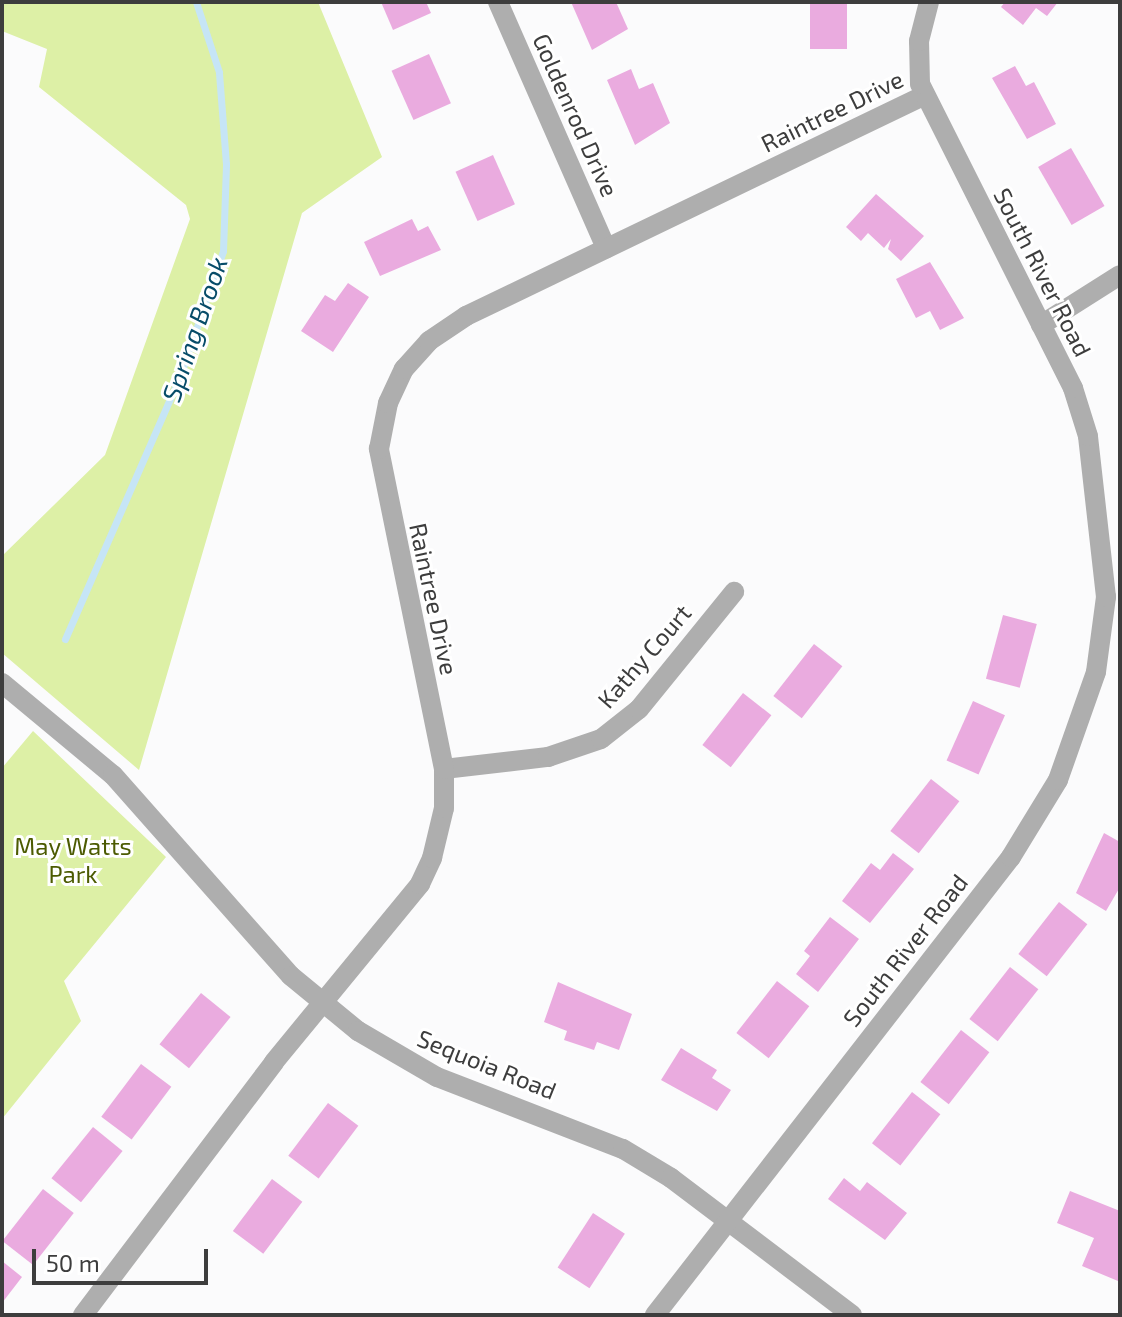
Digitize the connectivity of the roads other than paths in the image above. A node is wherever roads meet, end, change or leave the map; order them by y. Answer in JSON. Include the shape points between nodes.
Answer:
{"nodes":[{"id":1,"x":498,"y":2,"type":"edge"},
{"id":2,"x":929,"y":2,"type":"edge"},
{"id":3,"x":925,"y":95,"type":"junction"},
{"id":4,"x":606,"y":248,"type":"junction"},
{"id":5,"x":1120,"y":275,"type":"edge"},
{"id":6,"x":1041,"y":325,"type":"junction"},
{"id":7,"x":1112,"y":575,"type":"edge"},
{"id":8,"x":734,"y":592,"type":"dead end"},
{"id":9,"x":2,"y":683,"type":"edge"},
{"id":10,"x":444,"y":769,"type":"junction"},
{"id":11,"x":322,"y":1002,"type":"junction"},
{"id":12,"x":729,"y":1220,"type":"junction"},
{"id":13,"x":83,"y":1315,"type":"edge"},
{"id":14,"x":655,"y":1315,"type":"edge"},
{"id":15,"x":852,"y":1315,"type":"edge"}],
"edges":[{"from":1,"to":4,"type":"street","name":"Goldenrod Drive"},
{"from":2,"to":3,"type":"street","name":"South River Road","via":[[918,66]]},
{"from":3,"to":4,"type":"street","name":"Raintree Drive"},
{"from":3,"to":6,"type":"street","name":"South River Road"},
{"from":4,"to":10,"type":"street","name":"Raintree Drive","via":[[444,329],[404,369],[388,403],[381,476]]},
{"from":5,"to":6,"type":"street"},
{"from":6,"to":7,"type":"street","name":"South River Road","via":[[1073,388],[1094,461]]},
{"from":7,"to":12,"type":"street","name":"South River Road","via":[[1096,672],[1047,803]]},
{"from":8,"to":10,"type":"street","name":"Kathy Court","via":[[639,709],[601,739],[548,757]]},
{"from":9,"to":11,"type":"street","name":"Sequoia Road","via":[[113,775],[291,976]]},
{"from":10,"to":11,"type":"street","name":"Raintree Drive","via":[[439,833],[420,884]]},
{"from":11,"to":12,"type":"street","name":"Sequoia Road","via":[[358,1031],[437,1077],[623,1149]]},
{"from":11,"to":13,"type":"street","name":"Raintree Drive"},
{"from":12,"to":14,"type":"street","name":"South River Road"},
{"from":12,"to":15,"type":"street","name":"Sequoia Road"}]}
